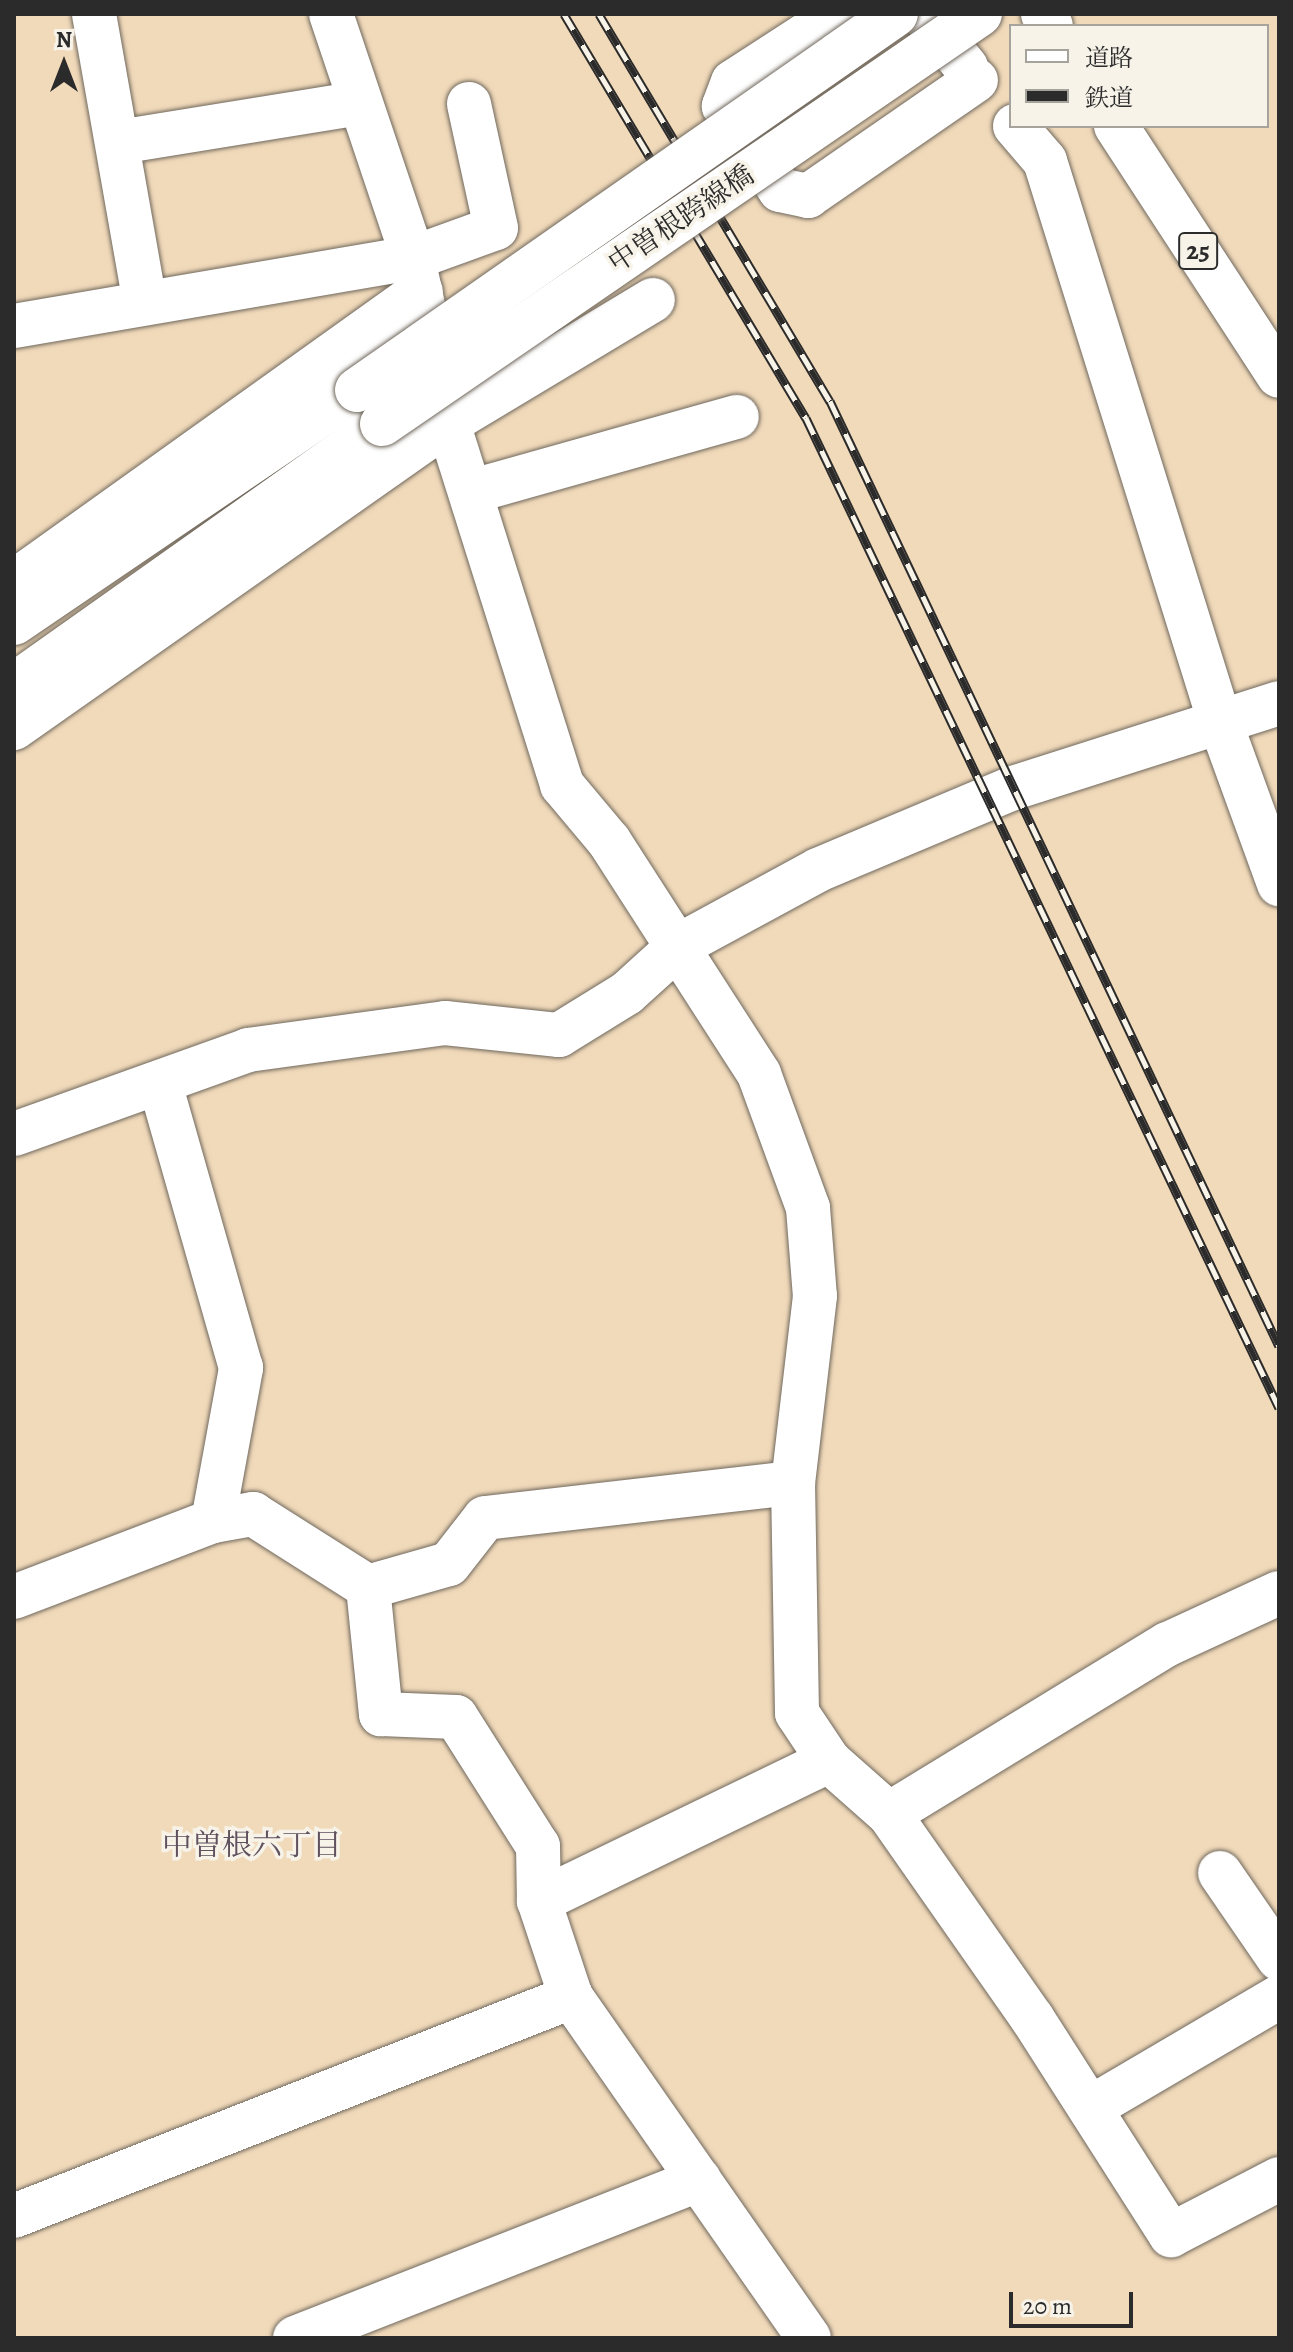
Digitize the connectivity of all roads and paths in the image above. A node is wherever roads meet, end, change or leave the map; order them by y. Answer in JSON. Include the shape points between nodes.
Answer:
{"nodes":[{"id":1,"x":94,"y":14,"type":"edge"},
{"id":2,"x":331,"y":14,"type":"edge"},
{"id":3,"x":838,"y":14,"type":"edge"},
{"id":4,"x":896,"y":14,"type":"edge"},
{"id":5,"x":922,"y":14,"type":"edge"},
{"id":6,"x":980,"y":14,"type":"edge"},
{"id":7,"x":976,"y":80,"type":"junction"},
{"id":8,"x":360,"y":103,"type":"junction"},
{"id":9,"x":469,"y":104,"type":"dead end"},
{"id":10,"x":1009,"y":119,"type":"edge"},
{"id":11,"x":1017,"y":128,"type":"edge"},
{"id":12,"x":1117,"y":128,"type":"edge"},
{"id":13,"x":119,"y":142,"type":"junction"},
{"id":14,"x":417,"y":274,"type":"junction"},
{"id":15,"x":653,"y":300,"type":"dead end"},
{"id":16,"x":145,"y":302,"type":"junction"},
{"id":17,"x":14,"y":326,"type":"edge"},
{"id":18,"x":1279,"y":376,"type":"edge"},
{"id":19,"x":737,"y":417,"type":"dead end"},
{"id":20,"x":448,"y":423,"type":"junction"},
{"id":21,"x":473,"y":491,"type":"junction"},
{"id":22,"x":14,"y":582,"type":"edge"},
{"id":23,"x":14,"y":623,"type":"edge"},
{"id":24,"x":14,"y":685,"type":"edge"},
{"id":25,"x":1279,"y":703,"type":"edge"},
{"id":26,"x":1219,"y":719,"type":"junction"},
{"id":27,"x":14,"y":728,"type":"edge"},
{"id":28,"x":1279,"y":884,"type":"edge"},
{"id":29,"x":680,"y":945,"type":"junction"},
{"id":30,"x":160,"y":1083,"type":"junction"},
{"id":31,"x":14,"y":1134,"type":"edge"},
{"id":32,"x":793,"y":1483,"type":"junction"},
{"id":33,"x":213,"y":1521,"type":"junction"},
{"id":34,"x":368,"y":1587,"type":"junction"},
{"id":35,"x":1279,"y":1593,"type":"edge"},
{"id":36,"x":14,"y":1597,"type":"edge"},
{"id":37,"x":829,"y":1761,"type":"junction"},
{"id":38,"x":889,"y":1814,"type":"junction"},
{"id":39,"x":1220,"y":1873,"type":"dead end"},
{"id":40,"x":539,"y":1901,"type":"junction"},
{"id":41,"x":1279,"y":1959,"type":"edge"},
{"id":42,"x":571,"y":1997,"type":"junction"},
{"id":43,"x":1279,"y":1997,"type":"edge"},
{"id":44,"x":1090,"y":2108,"type":"junction"},
{"id":45,"x":1279,"y":2179,"type":"edge"},
{"id":46,"x":699,"y":2180,"type":"junction"},
{"id":47,"x":14,"y":2216,"type":"edge"},
{"id":48,"x":295,"y":2338,"type":"edge"},
{"id":49,"x":809,"y":2338,"type":"edge"}],
"edges":[{"from":1,"to":13,"type":"street"},
{"from":2,"to":8,"type":"street"},
{"from":3,"to":7,"type":"street","via":[[733,82],[724,106],[780,190],[808,196]]},
{"from":4,"to":23,"type":"street","name":"中曽根跨線橋","bridge":true},
{"from":5,"to":7,"type":"street"},
{"from":6,"to":24,"type":"street","name":"中曽根跨線橋","bridge":true,"via":[[382,424]]},
{"from":7,"to":10,"type":"street"},
{"from":8,"to":13,"type":"street"},
{"from":8,"to":14,"type":"street"},
{"from":9,"to":14,"type":"street","via":[[496,228]]},
{"from":11,"to":26,"type":"street","via":[[1045,161]]},
{"from":12,"to":18,"type":"street","number":"25"},
{"from":13,"to":16,"type":"street"},
{"from":14,"to":16,"type":"street"},
{"from":14,"to":20,"type":"street"},
{"from":14,"to":22,"type":"street"},
{"from":15,"to":20,"type":"street"},
{"from":16,"to":17,"type":"street"},
{"from":19,"to":21,"type":"street"},
{"from":20,"to":21,"type":"street"},
{"from":20,"to":27,"type":"street"},
{"from":21,"to":29,"type":"street","via":[[562,785]]},
{"from":25,"to":26,"type":"street"},
{"from":26,"to":28,"type":"street"},
{"from":26,"to":29,"type":"street","via":[[1013,788],[818,870]]},
{"from":29,"to":30,"type":"street","via":[[627,993],[559,1035],[411,1025],[248,1050]]},
{"from":29,"to":32,"type":"street","via":[[759,1074],[808,1208],[815,1296]]},
{"from":30,"to":31,"type":"street"},
{"from":30,"to":33,"type":"street","via":[[241,1368]]},
{"from":32,"to":34,"type":"street","via":[[485,1518],[449,1564]]},
{"from":32,"to":37,"type":"street","via":[[797,1713]]},
{"from":33,"to":34,"type":"street","via":[[253,1514]]},
{"from":33,"to":36,"type":"street"},
{"from":34,"to":40,"type":"street","via":[[381,1714],[456,1717],[538,1846]]},
{"from":35,"to":38,"type":"street","via":[[1168,1644]]},
{"from":37,"to":38,"type":"street"},
{"from":37,"to":40,"type":"street"},
{"from":38,"to":44,"type":"street"},
{"from":39,"to":41,"type":"street"},
{"from":40,"to":42,"type":"street"},
{"from":42,"to":46,"type":"street"},
{"from":42,"to":47,"type":"street"},
{"from":43,"to":44,"type":"street"},
{"from":44,"to":45,"type":"street","via":[[1171,2235]]},
{"from":46,"to":48,"type":"street"},
{"from":46,"to":49,"type":"street"}]}
